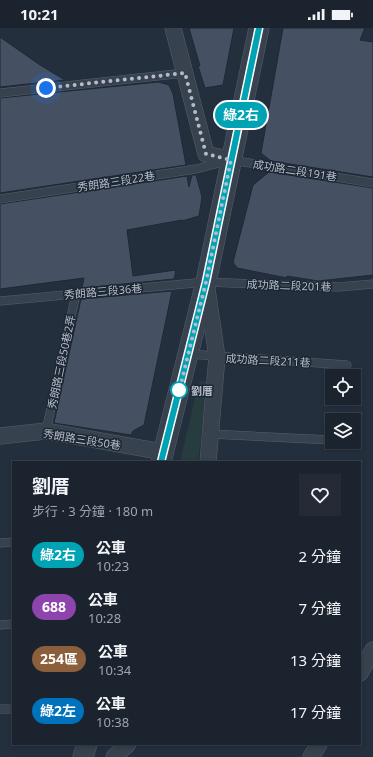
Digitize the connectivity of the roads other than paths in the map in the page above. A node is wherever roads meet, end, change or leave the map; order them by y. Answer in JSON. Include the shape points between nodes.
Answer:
{"nodes":[{"id":1,"x":173,"y":28,"type":"edge"},
{"id":2,"x":259,"y":28,"type":"edge"},
{"id":3,"x":185,"y":73,"type":"junction"},
{"id":4,"x":0,"y":93,"type":"edge"},
{"id":5,"x":231,"y":160,"type":"junction"},
{"id":6,"x":373,"y":183,"type":"edge"},
{"id":7,"x":0,"y":199,"type":"edge"},
{"id":8,"x":206,"y":282,"type":"junction"},
{"id":9,"x":373,"y":284,"type":"edge"},
{"id":10,"x":76,"y":294,"type":"junction"},
{"id":11,"x":0,"y":301,"type":"edge"},
{"id":12,"x":188,"y":354,"type":"junction"},
{"id":13,"x":216,"y":357,"type":"junction"},
{"id":14,"x":347,"y":365,"type":"dead end"},
{"id":15,"x":46,"y":431,"type":"junction"},
{"id":16,"x":210,"y":434,"type":"junction"},
{"id":17,"x":0,"y":436,"type":"edge"},
{"id":18,"x":325,"y":440,"type":"edge"},
{"id":19,"x":162,"y":457,"type":"edge"},
{"id":20,"x":208,"y":461,"type":"edge"},
{"id":21,"x":12,"y":542,"type":"edge"},
{"id":22,"x":0,"y":543,"type":"edge"},
{"id":23,"x":12,"y":624,"type":"edge"},
{"id":24,"x":0,"y":625,"type":"edge"},
{"id":25,"x":373,"y":650,"type":"edge"},
{"id":26,"x":361,"y":671,"type":"edge"},
{"id":27,"x":12,"y":709,"type":"edge"},
{"id":28,"x":0,"y":710,"type":"edge"},
{"id":29,"x":86,"y":745,"type":"edge"},
{"id":30,"x":127,"y":745,"type":"edge"},
{"id":31,"x":317,"y":745,"type":"edge"},
{"id":32,"x":83,"y":757,"type":"edge"},
{"id":33,"x":114,"y":757,"type":"edge"},
{"id":34,"x":311,"y":757,"type":"edge"}],
"edges":[{"from":1,"to":3,"type":"street"},
{"from":2,"to":5,"type":"street"},
{"from":3,"to":4,"type":"lane"},
{"from":3,"to":5,"type":"street","via":[[206,154]]},
{"from":5,"to":6,"type":"lane","name":"成功路二段191巷"},
{"from":5,"to":7,"type":"lane","name":"秀朗路三段22巷","via":[[196,169]]},
{"from":5,"to":8,"type":"street"},
{"from":8,"to":9,"type":"lane","name":"成功路二段201巷","via":[[339,287]]},
{"from":8,"to":10,"type":"lane","name":"秀朗路三段36巷"},
{"from":8,"to":12,"type":"street"},
{"from":8,"to":13,"type":"street"},
{"from":10,"to":11,"type":"lane","name":"秀朗路三段36巷"},
{"from":10,"to":15,"type":"lane","name":"秀朗路三段50巷2弄"},
{"from":12,"to":13,"type":"lane","name":"成功路二段211巷"},
{"from":12,"to":19,"type":"street"},
{"from":13,"to":14,"type":"lane","name":"成功路二段211巷"},
{"from":13,"to":16,"type":"street"},
{"from":15,"to":17,"type":"street","name":"秀朗路三段50巷"},
{"from":15,"to":19,"type":"street","name":"秀朗路三段50巷"},
{"from":16,"to":18,"type":"lane"},
{"from":16,"to":20,"type":"street"},
{"from":21,"to":22,"type":"lane"},
{"from":23,"to":24,"type":"lane"},
{"from":25,"to":26,"type":"street"},
{"from":27,"to":28,"type":"lane"},
{"from":29,"to":32,"type":"street"},
{"from":30,"to":33,"type":"street"},
{"from":31,"to":34,"type":"street"}]}
